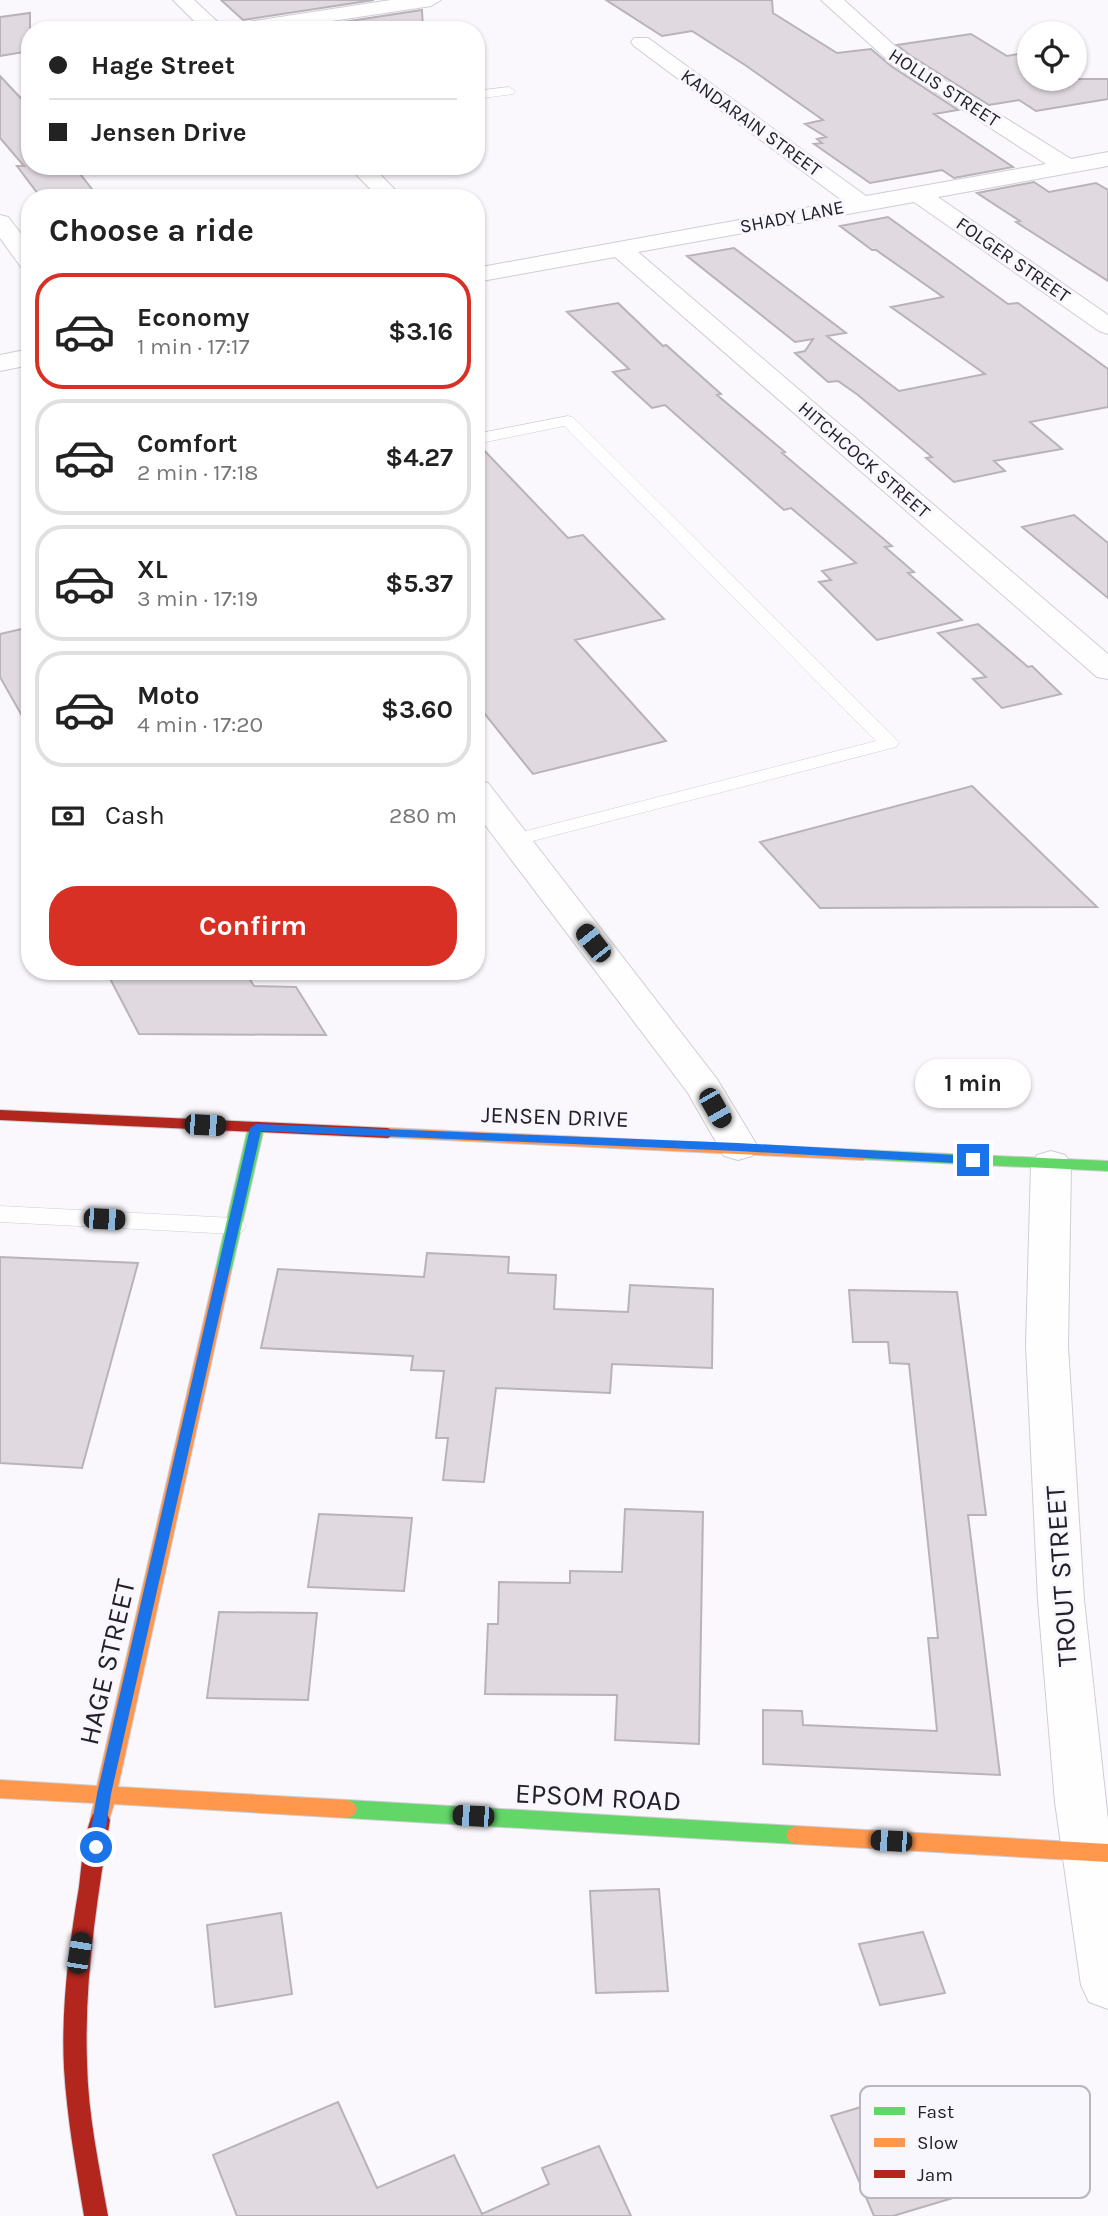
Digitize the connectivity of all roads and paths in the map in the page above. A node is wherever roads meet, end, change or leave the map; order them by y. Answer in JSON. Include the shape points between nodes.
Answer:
{"nodes":[{"id":1,"x":183,"y":0,"type":"edge"},
{"id":2,"x":431,"y":0,"type":"edge"},
{"id":3,"x":831,"y":0,"type":"edge"},
{"id":4,"x":205,"y":21,"type":"edge"},
{"id":5,"x":290,"y":21,"type":"edge"},
{"id":6,"x":641,"y":42,"type":"dead end"},
{"id":7,"x":509,"y":91,"type":"dead end"},
{"id":8,"x":485,"y":95,"type":"edge"},
{"id":9,"x":1108,"y":159,"type":"edge"},
{"id":10,"x":1066,"y":166,"type":"junction"},
{"id":11,"x":368,"y":175,"type":"edge"},
{"id":12,"x":383,"y":189,"type":"edge"},
{"id":13,"x":918,"y":194,"type":"junction"},
{"id":14,"x":862,"y":204,"type":"junction"},
{"id":15,"x":0,"y":222,"type":"edge"},
{"id":16,"x":620,"y":249,"type":"junction"},
{"id":17,"x":21,"y":250,"type":"edge"},
{"id":18,"x":485,"y":273,"type":"edge"},
{"id":19,"x":1108,"y":326,"type":"edge"},
{"id":20,"x":21,"y":359,"type":"edge"},
{"id":21,"x":0,"y":363,"type":"edge"},
{"id":22,"x":485,"y":437,"type":"edge"},
{"id":23,"x":1108,"y":670,"type":"edge"},
{"id":24,"x":485,"y":802,"type":"edge"},
{"id":25,"x":514,"y":840,"type":"junction"},
{"id":26,"x":0,"y":1115,"type":"edge"},
{"id":27,"x":256,"y":1128,"type":"junction"},
{"id":28,"x":738,"y":1147,"type":"junction"},
{"id":29,"x":1051,"y":1164,"type":"junction"},
{"id":30,"x":1108,"y":1166,"type":"edge"},
{"id":31,"x":0,"y":1214,"type":"edge"},
{"id":32,"x":234,"y":1226,"type":"junction"},
{"id":33,"x":0,"y":1790,"type":"edge"},
{"id":34,"x":104,"y":1794,"type":"junction"},
{"id":35,"x":1097,"y":1853,"type":"edge"},
{"id":36,"x":1108,"y":1985,"type":"edge"},
{"id":37,"x":96,"y":2216,"type":"edge"}],
"edges":[{"from":1,"to":4,"type":"street"},
{"from":2,"to":5,"type":"street"},
{"from":3,"to":10,"type":"street","name":"HOLLIS STREET","via":[[910,68]]},
{"from":6,"to":14,"type":"street","name":"KANDARAIN STREET"},
{"from":7,"to":8,"type":"lane"},
{"from":9,"to":10,"type":"street","name":"SHADY LANE"},
{"from":10,"to":13,"type":"street","name":"SHADY LANE"},
{"from":11,"to":12,"type":"street"},
{"from":13,"to":14,"type":"street","name":"SHADY LANE"},
{"from":13,"to":19,"type":"street","name":"FOLGER STREET"},
{"from":14,"to":16,"type":"street","name":"SHADY LANE"},
{"from":15,"to":17,"type":"street"},
{"from":16,"to":18,"type":"street","name":"SHADY LANE"},
{"from":16,"to":23,"type":"street","name":"HITCHCOCK STREET"},
{"from":20,"to":21,"type":"street"},
{"from":22,"to":25,"type":"lane","via":[[568,421],[889,743]]},
{"from":24,"to":25,"type":"street"},
{"from":25,"to":28,"type":"street","via":[[704,1088]]},
{"from":26,"to":27,"type":"street","name":"JENSEN DRIVE"},
{"from":27,"to":28,"type":"street","name":"JENSEN DRIVE"},
{"from":27,"to":32,"type":"street","name":"HAGE STREET"},
{"from":28,"to":29,"type":"street","name":"JENSEN DRIVE"},
{"from":29,"to":30,"type":"street","name":"JENSEN DRIVE"},
{"from":29,"to":35,"type":"street","name":"TROUT STREET","via":[[1047,1346],[1061,1600]]},
{"from":31,"to":32,"type":"lane"},
{"from":32,"to":34,"type":"street","name":"HAGE STREET"},
{"from":33,"to":34,"type":"street","name":"EPSOM ROAD"},
{"from":34,"to":35,"type":"street","name":"EPSOM ROAD"},
{"from":34,"to":37,"type":"street","name":"HAGE STREET","via":[[79,1953],[76,2026],[78,2099]]},
{"from":35,"to":36,"type":"street","name":"TROUT STREET"}]}
